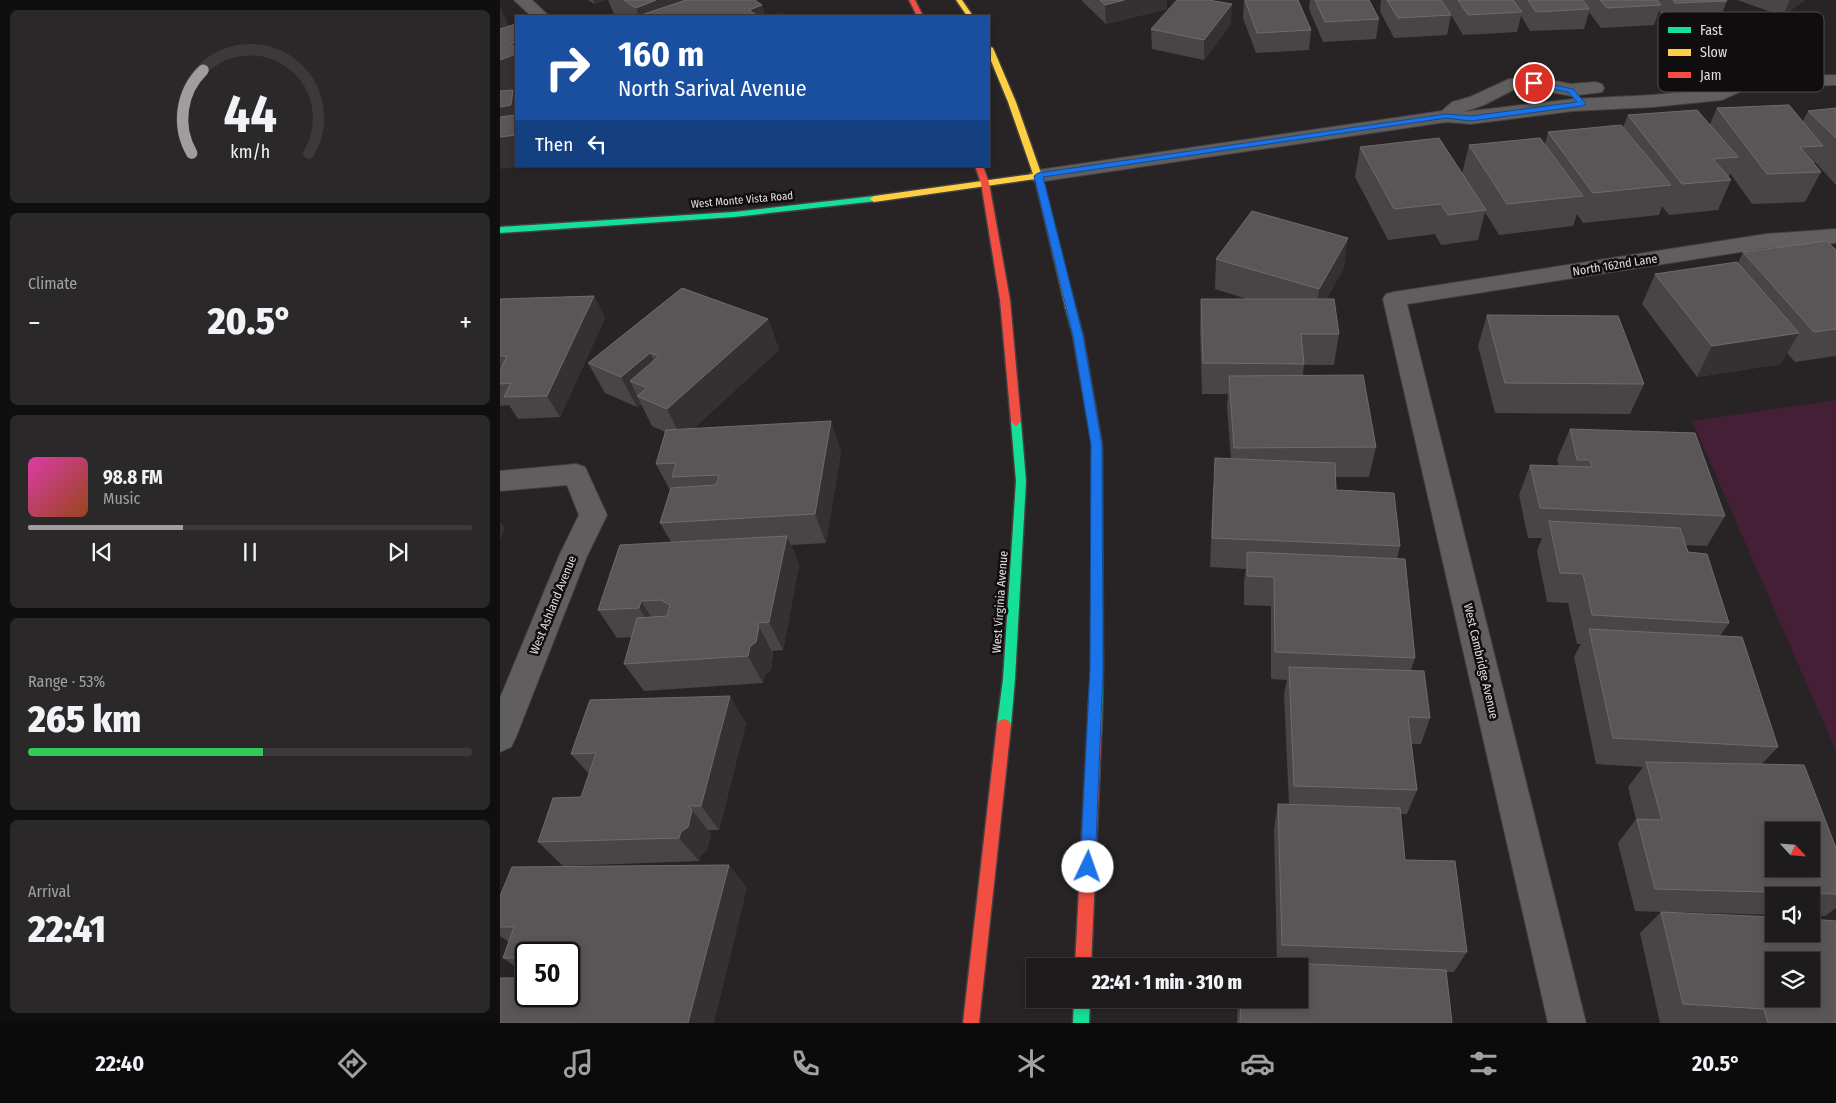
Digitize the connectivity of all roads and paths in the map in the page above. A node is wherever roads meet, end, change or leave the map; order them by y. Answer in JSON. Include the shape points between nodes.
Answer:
{"nodes":[{"id":1,"x":522,"y":0,"type":"edge"},
{"id":2,"x":912,"y":0,"type":"edge"},
{"id":3,"x":960,"y":0,"type":"edge"},
{"id":4,"x":540,"y":15,"type":"edge"},
{"id":5,"x":920,"y":15,"type":"edge"},
{"id":6,"x":969,"y":15,"type":"edge"},
{"id":7,"x":990,"y":50,"type":"edge"},
{"id":8,"x":1658,"y":83,"type":"edge"},
{"id":9,"x":1640,"y":85,"type":"junction"},
{"id":10,"x":1726,"y":92,"type":"edge"},
{"id":11,"x":1577,"y":97,"type":"junction"},
{"id":12,"x":1653,"y":101,"type":"junction"},
{"id":13,"x":1446,"y":116,"type":"junction"},
{"id":14,"x":979,"y":167,"type":"edge"},
{"id":15,"x":1038,"y":176,"type":"junction"},
{"id":16,"x":985,"y":183,"type":"junction"},
{"id":17,"x":500,"y":230,"type":"edge"},
{"id":18,"x":1836,"y":236,"type":"edge"},
{"id":19,"x":1394,"y":299,"type":"joint"},
{"id":20,"x":500,"y":481,"type":"edge"},
{"id":21,"x":500,"y":737,"type":"edge"},
{"id":22,"x":1083,"y":958,"type":"edge"},
{"id":23,"x":1082,"y":1008,"type":"edge"},
{"id":24,"x":971,"y":1023,"type":"edge"},
{"id":25,"x":1081,"y":1023,"type":"edge"},
{"id":26,"x":1567,"y":1023,"type":"edge"}],
"edges":[{"from":1,"to":4,"type":"street"},
{"from":2,"to":5,"type":"main road"},
{"from":3,"to":6,"type":"main road"},
{"from":7,"to":15,"type":"main road"},
{"from":8,"to":9,"type":"street"},
{"from":9,"to":11,"type":"street"},
{"from":9,"to":12,"type":"street"},
{"from":10,"to":12,"type":"street"},
{"from":11,"to":12,"type":"street"},
{"from":11,"to":13,"type":"street","via":[[1534,83],[1510,85],[1459,106]]},
{"from":11,"to":13,"type":"street","via":[[1582,117],[1558,124],[1533,126],[1497,116]]},
{"from":13,"to":15,"type":"street"},
{"from":14,"to":16,"type":"main road","name":"West Virginia Avenue"},
{"from":15,"to":16,"type":"main road","name":"West Monte Vista Road"},
{"from":15,"to":22,"type":"main road","via":[[1078,336],[1097,445],[1097,669]]},
{"from":16,"to":17,"type":"main road","name":"West Monte Vista Road","via":[[828,205]]},
{"from":16,"to":24,"type":"main road","name":"West Virginia Avenue","via":[[1005,300],[1021,481],[1009,679]]},
{"from":18,"to":19,"type":"street","name":"North 162nd Lane","via":[[1766,241]]},
{"from":19,"to":26,"type":"street","name":"West Cambridge Avenue"},
{"from":20,"to":21,"type":"street","name":"West Ashland Avenue","via":[[576,474],[593,515],[573,556]]},
{"from":23,"to":25,"type":"main road"}]}
